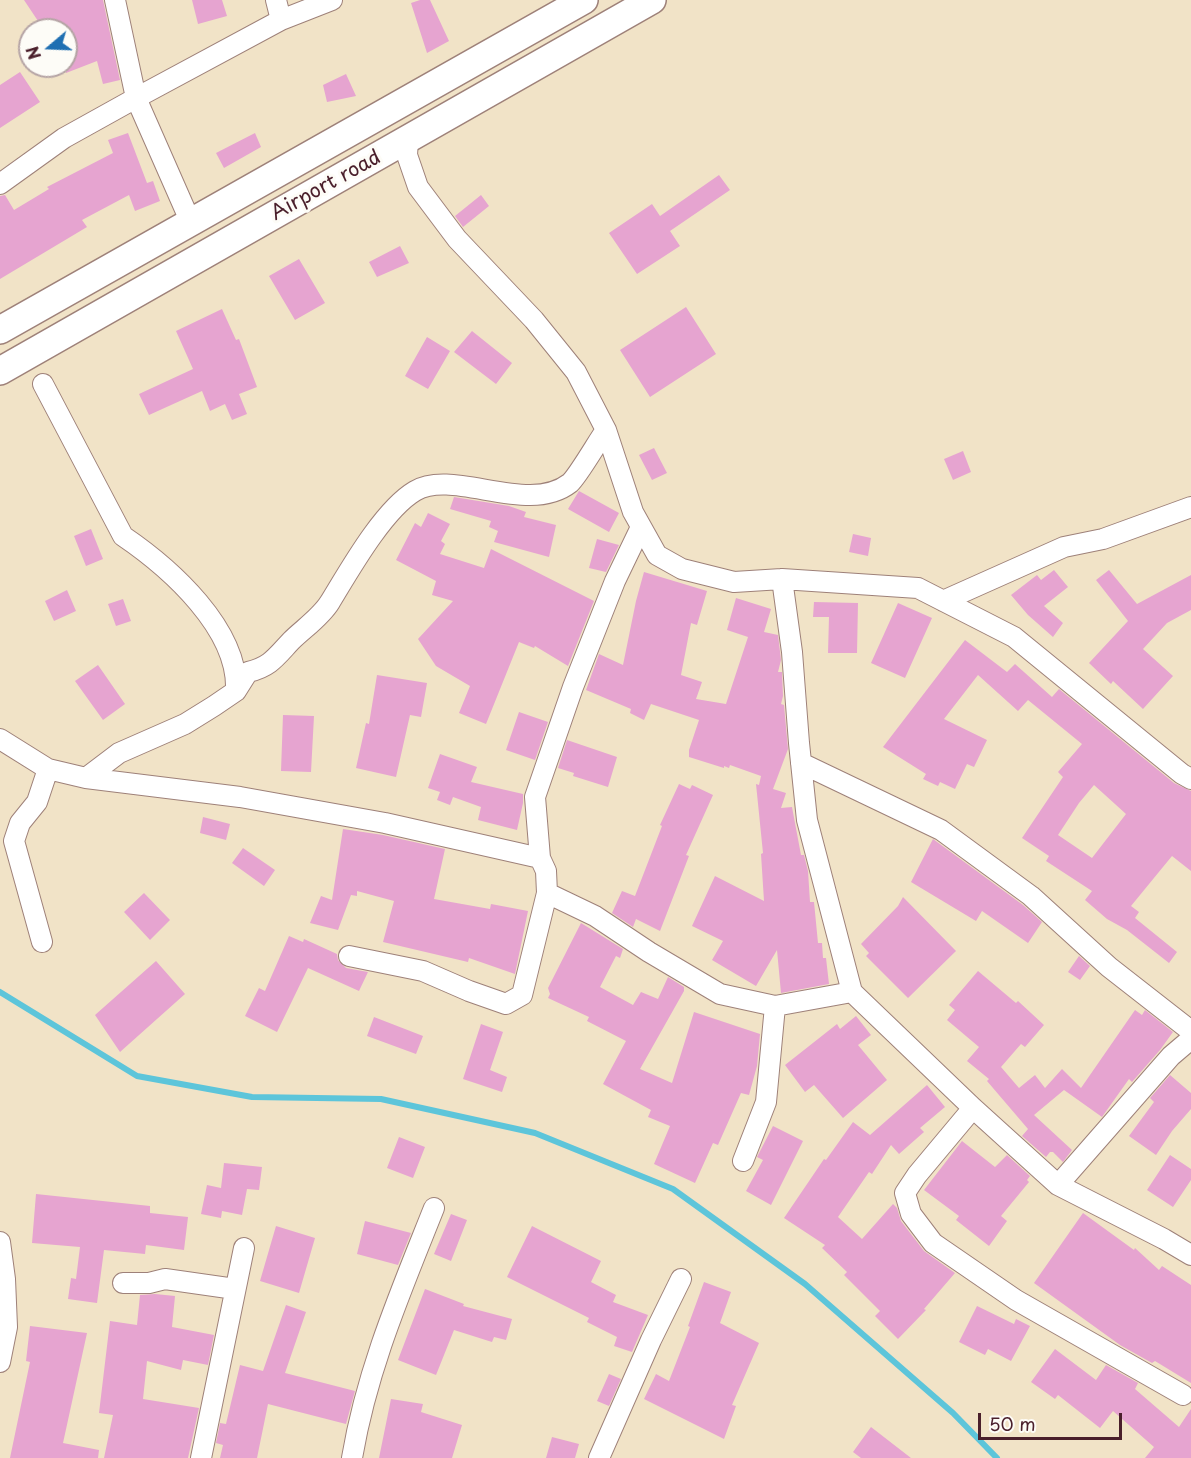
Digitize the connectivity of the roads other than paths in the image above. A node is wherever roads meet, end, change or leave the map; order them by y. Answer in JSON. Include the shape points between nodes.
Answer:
{"nodes":[{"id":1,"x":116,"y":0,"type":"edge"},
{"id":2,"x":276,"y":0,"type":"edge"},
{"id":3,"x":332,"y":0,"type":"edge"},
{"id":4,"x":584,"y":0,"type":"edge"},
{"id":5,"x":652,"y":0,"type":"edge"},
{"id":6,"x":281,"y":20,"type":"junction"},
{"id":7,"x":136,"y":98,"type":"junction"},
{"id":8,"x":408,"y":140,"type":"junction"},
{"id":9,"x":0,"y":184,"type":"edge"},
{"id":10,"x":191,"y":223,"type":"junction"},
{"id":11,"x":0,"y":330,"type":"edge"},
{"id":12,"x":0,"y":371,"type":"edge"},
{"id":13,"x":43,"y":384,"type":"dead end"},
{"id":14,"x":606,"y":430,"type":"junction"},
{"id":15,"x":1191,"y":507,"type":"edge"},
{"id":16,"x":641,"y":527,"type":"junction"},
{"id":17,"x":782,"y":579,"type":"junction"},
{"id":18,"x":943,"y":601,"type":"junction"},
{"id":19,"x":236,"y":691,"type":"junction"},
{"id":20,"x":0,"y":739,"type":"edge"},
{"id":21,"x":801,"y":763,"type":"junction"},
{"id":22,"x":48,"y":769,"type":"junction"},
{"id":23,"x":86,"y":778,"type":"junction"},
{"id":24,"x":1191,"y":779,"type":"edge"},
{"id":25,"x":540,"y":858,"type":"junction"},
{"id":26,"x":547,"y":893,"type":"junction"},
{"id":27,"x":42,"y":942,"type":"dead end"},
{"id":28,"x":349,"y":956,"type":"dead end"},
{"id":29,"x":852,"y":992,"type":"junction"},
{"id":30,"x":775,"y":1006,"type":"junction"},
{"id":31,"x":1191,"y":1031,"type":"edge"},
{"id":32,"x":1191,"y":1039,"type":"edge"},
{"id":33,"x":973,"y":1108,"type":"junction"},
{"id":34,"x":743,"y":1161,"type":"dead end"},
{"id":35,"x":1058,"y":1185,"type":"junction"},
{"id":36,"x":434,"y":1208,"type":"dead end"},
{"id":37,"x":0,"y":1242,"type":"edge"},
{"id":38,"x":244,"y":1248,"type":"dead end"},
{"id":39,"x":1191,"y":1255,"type":"edge"},
{"id":40,"x":681,"y":1279,"type":"dead end"},
{"id":41,"x":123,"y":1283,"type":"dead end"},
{"id":42,"x":235,"y":1290,"type":"junction"},
{"id":43,"x":0,"y":1362,"type":"edge"},
{"id":44,"x":1183,"y":1395,"type":"dead end"},
{"id":45,"x":201,"y":1458,"type":"edge"},
{"id":46,"x":352,"y":1458,"type":"edge"},
{"id":47,"x":599,"y":1458,"type":"edge"}],
"edges":[{"from":1,"to":7,"type":"street"},
{"from":2,"to":6,"type":"street"},
{"from":3,"to":6,"type":"street"},
{"from":4,"to":10,"type":"main road","name":"Airport road"},
{"from":5,"to":8,"type":"main road","name":"Airport road"},
{"from":6,"to":7,"type":"street"},
{"from":7,"to":9,"type":"street","via":[[64,138]]},
{"from":7,"to":10,"type":"street"},
{"from":8,"to":12,"type":"main road","name":"Airport road"},
{"from":8,"to":14,"type":"street","via":[[407,155],[418,187],[457,239],[534,320],[576,372]]},
{"from":10,"to":11,"type":"main road","name":"Airport road"},
{"from":13,"to":19,"type":"street","via":[[123,536],[185,588],[209,614],[232,659]]},
{"from":14,"to":16,"type":"street"},
{"from":14,"to":19,"type":"street","via":[[571,482],[547,494],[433,485],[415,490],[394,508],[360,553],[329,604],[264,668],[248,672]]},
{"from":15,"to":18,"type":"street","via":[[1103,539],[1064,547]]},
{"from":16,"to":17,"type":"street","via":[[657,555],[682,570],[734,582]]},
{"from":16,"to":25,"type":"street","via":[[577,677],[535,797]]},
{"from":17,"to":18,"type":"street","via":[[918,588]]},
{"from":17,"to":21,"type":"street"},
{"from":18,"to":24,"type":"street","via":[[1014,637]]},
{"from":19,"to":23,"type":"street","via":[[185,724],[119,753]]},
{"from":20,"to":22,"type":"street"},
{"from":21,"to":29,"type":"street","via":[[807,820]]},
{"from":21,"to":31,"type":"street","via":[[941,830],[1031,896],[1109,967]]},
{"from":22,"to":23,"type":"street"},
{"from":22,"to":27,"type":"street","via":[[37,802],[20,823],[14,841]]},
{"from":23,"to":25,"type":"street","via":[[251,799],[385,823]]},
{"from":25,"to":26,"type":"street","via":[[546,871]]},
{"from":26,"to":28,"type":"street","via":[[522,995],[506,1004],[423,971]]},
{"from":26,"to":30,"type":"street","via":[[595,916],[720,994]]},
{"from":29,"to":30,"type":"street"},
{"from":29,"to":33,"type":"street"},
{"from":30,"to":34,"type":"street","via":[[766,1102]]},
{"from":32,"to":35,"type":"street","via":[[1171,1056]]},
{"from":33,"to":35,"type":"street"},
{"from":33,"to":44,"type":"street","via":[[905,1193],[911,1214],[933,1243],[1016,1300]]},
{"from":35,"to":39,"type":"street"},
{"from":36,"to":46,"type":"street","via":[[379,1349]]},
{"from":37,"to":43,"type":"street","via":[[7,1327]]},
{"from":38,"to":42,"type":"street"},
{"from":40,"to":47,"type":"street"},
{"from":41,"to":42,"type":"street","via":[[165,1279]]},
{"from":42,"to":45,"type":"street"}]}
